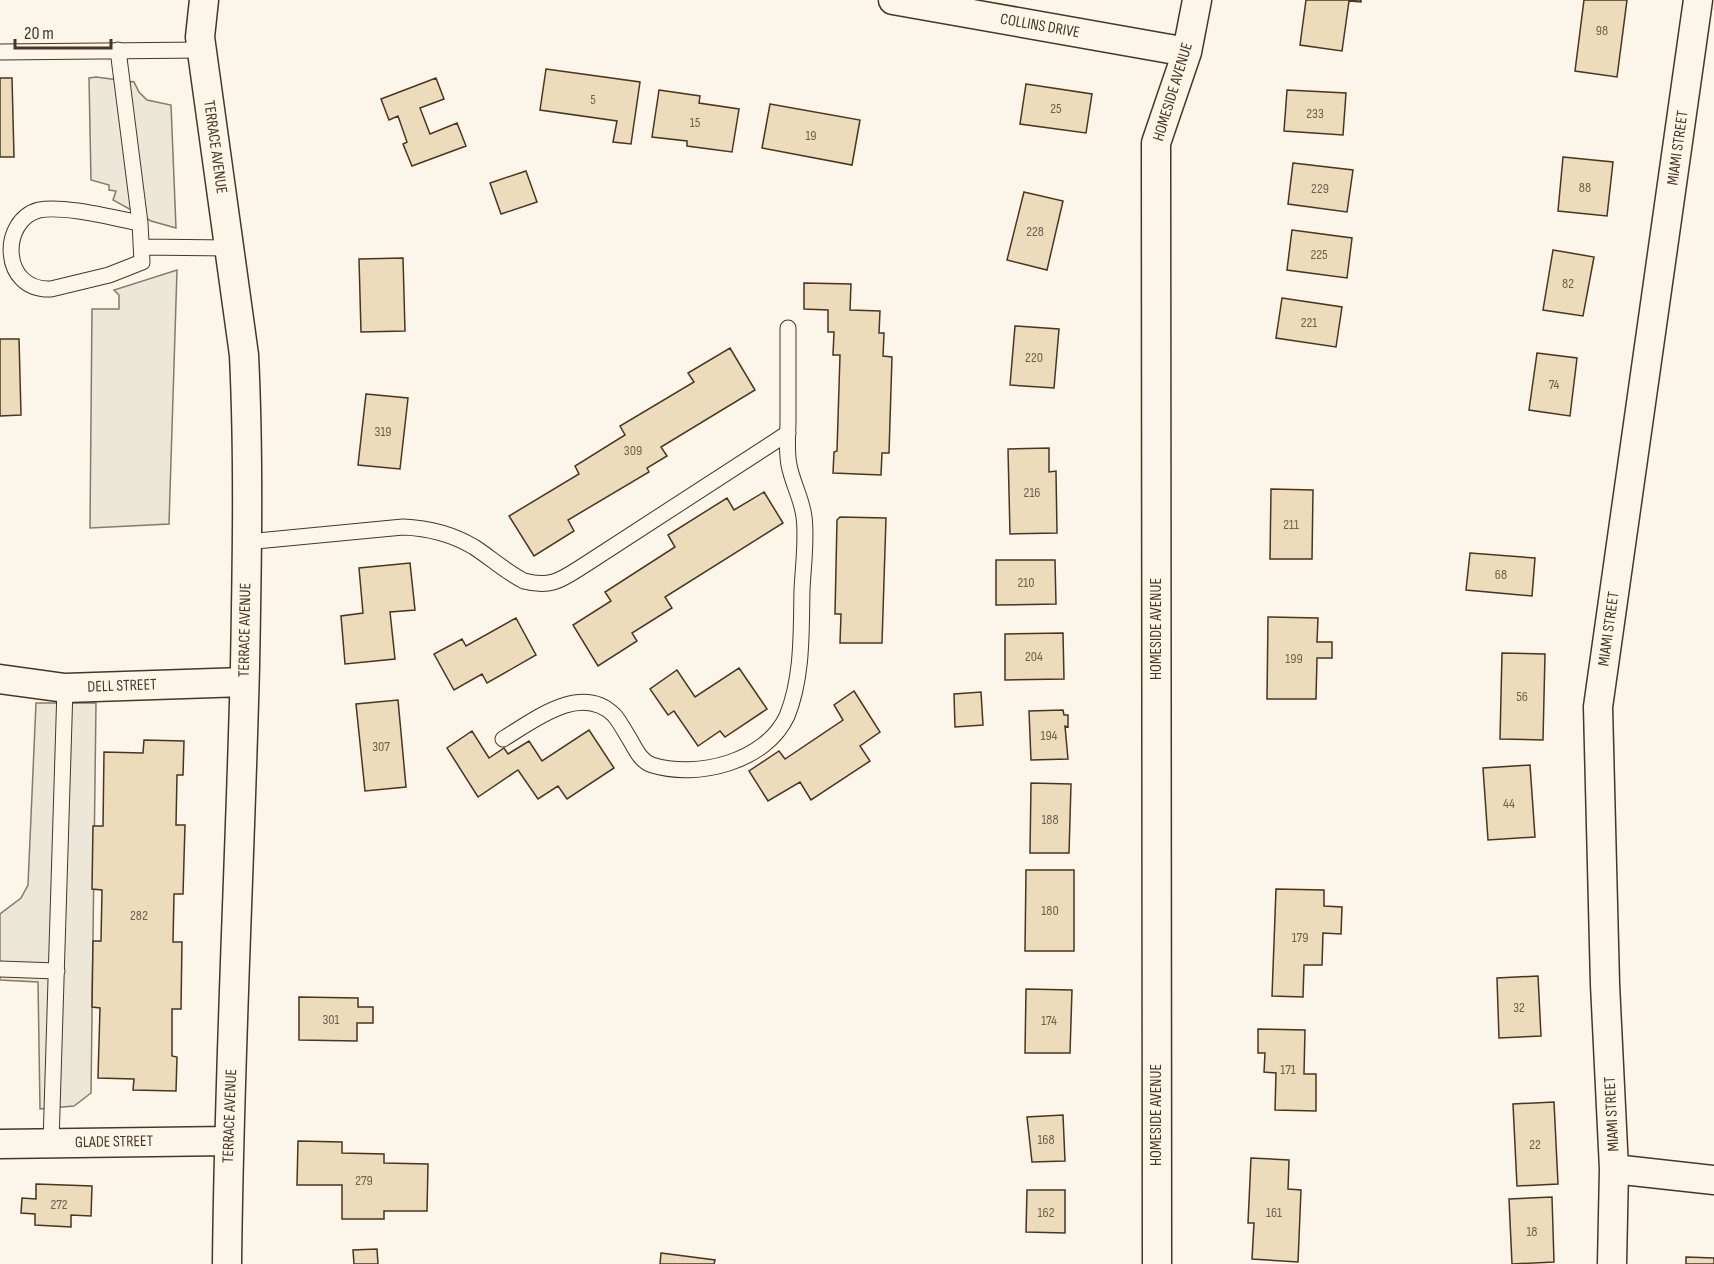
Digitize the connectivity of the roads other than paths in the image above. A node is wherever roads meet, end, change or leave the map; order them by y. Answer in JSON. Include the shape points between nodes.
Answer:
{"nodes":[{"id":1,"x":204,"y":0,"type":"edge"},
{"id":2,"x":893,"y":0,"type":"edge"},
{"id":3,"x":1197,"y":0,"type":"edge"},
{"id":4,"x":1698,"y":0,"type":"edge"},
{"id":5,"x":118,"y":50,"type":"junction"},
{"id":6,"x":202,"y":50,"type":"junction"},
{"id":7,"x":0,"y":52,"type":"edge"},
{"id":8,"x":1186,"y":52,"type":"junction"},
{"id":9,"x":140,"y":223,"type":"junction"},
{"id":10,"x":141,"y":247,"type":"junction"},
{"id":11,"x":230,"y":248,"type":"junction"},
{"id":12,"x":789,"y":328,"type":"dead end"},
{"id":13,"x":788,"y":433,"type":"junction"},
{"id":14,"x":247,"y":542,"type":"junction"},
{"id":15,"x":0,"y":679,"type":"edge"},
{"id":16,"x":244,"y":682,"type":"junction"},
{"id":17,"x":64,"y":688,"type":"junction"},
{"id":18,"x":503,"y":739,"type":"dead end"},
{"id":19,"x":0,"y":969,"type":"edge"},
{"id":20,"x":57,"y":971,"type":"junction"},
{"id":21,"x":228,"y":1141,"type":"junction"},
{"id":22,"x":51,"y":1143,"type":"junction"},
{"id":23,"x":0,"y":1144,"type":"edge"},
{"id":24,"x":1614,"y":1169,"type":"junction"},
{"id":25,"x":1714,"y":1180,"type":"edge"},
{"id":26,"x":227,"y":1264,"type":"edge"},
{"id":27,"x":1156,"y":1264,"type":"edge"},
{"id":28,"x":1612,"y":1264,"type":"edge"}],
"edges":[{"from":1,"to":6,"type":"street","name":"TERRACE AVENUE"},
{"from":2,"to":8,"type":"street","name":"COLLINS DRIVE"},
{"from":3,"to":8,"type":"street","name":"HOMESIDE AVENUE"},
{"from":4,"to":24,"type":"street","name":"MIAMI STREET","via":[[1598,707]]},
{"from":5,"to":6,"type":"lane"},
{"from":5,"to":7,"type":"lane"},
{"from":5,"to":9,"type":"lane"},
{"from":6,"to":11,"type":"street","name":"TERRACE AVENUE"},
{"from":8,"to":27,"type":"street","name":"HOMESIDE AVENUE","via":[[1156,143]]},
{"from":9,"to":10,"type":"lane"},
{"from":9,"to":10,"type":"lane","via":[[58,209],[38,210],[15,224],[5,244],[5,255],[9,271],[17,280],[33,288],[51,289],[109,275],[142,262]]},
{"from":10,"to":11,"type":"lane"},
{"from":11,"to":14,"type":"street","name":"TERRACE AVENUE","via":[[244,355]]},
{"from":12,"to":13,"type":"lane"},
{"from":13,"to":14,"type":"lane","via":[[553,583],[524,581],[457,538],[416,527]]},
{"from":13,"to":18,"type":"lane","via":[[789,464],[804,516],[800,655],[790,706],[776,731],[746,756],[727,765],[702,769],[661,767],[646,762],[614,715],[591,704],[572,703],[553,709]]},
{"from":14,"to":16,"type":"street","name":"TERRACE AVENUE"},
{"from":15,"to":17,"type":"street","name":"DELL STREET"},
{"from":16,"to":17,"type":"street","name":"DELL STREET"},
{"from":16,"to":21,"type":"street","name":"TERRACE AVENUE"},
{"from":17,"to":20,"type":"lane"},
{"from":19,"to":20,"type":"lane"},
{"from":20,"to":22,"type":"lane"},
{"from":21,"to":22,"type":"street","name":"GLADE STREET"},
{"from":21,"to":26,"type":"street","name":"TERRACE AVENUE"},
{"from":22,"to":23,"type":"street","name":"GLADE STREET"},
{"from":24,"to":25,"type":"street"},
{"from":24,"to":28,"type":"street","name":"MIAMI STREET"}]}
